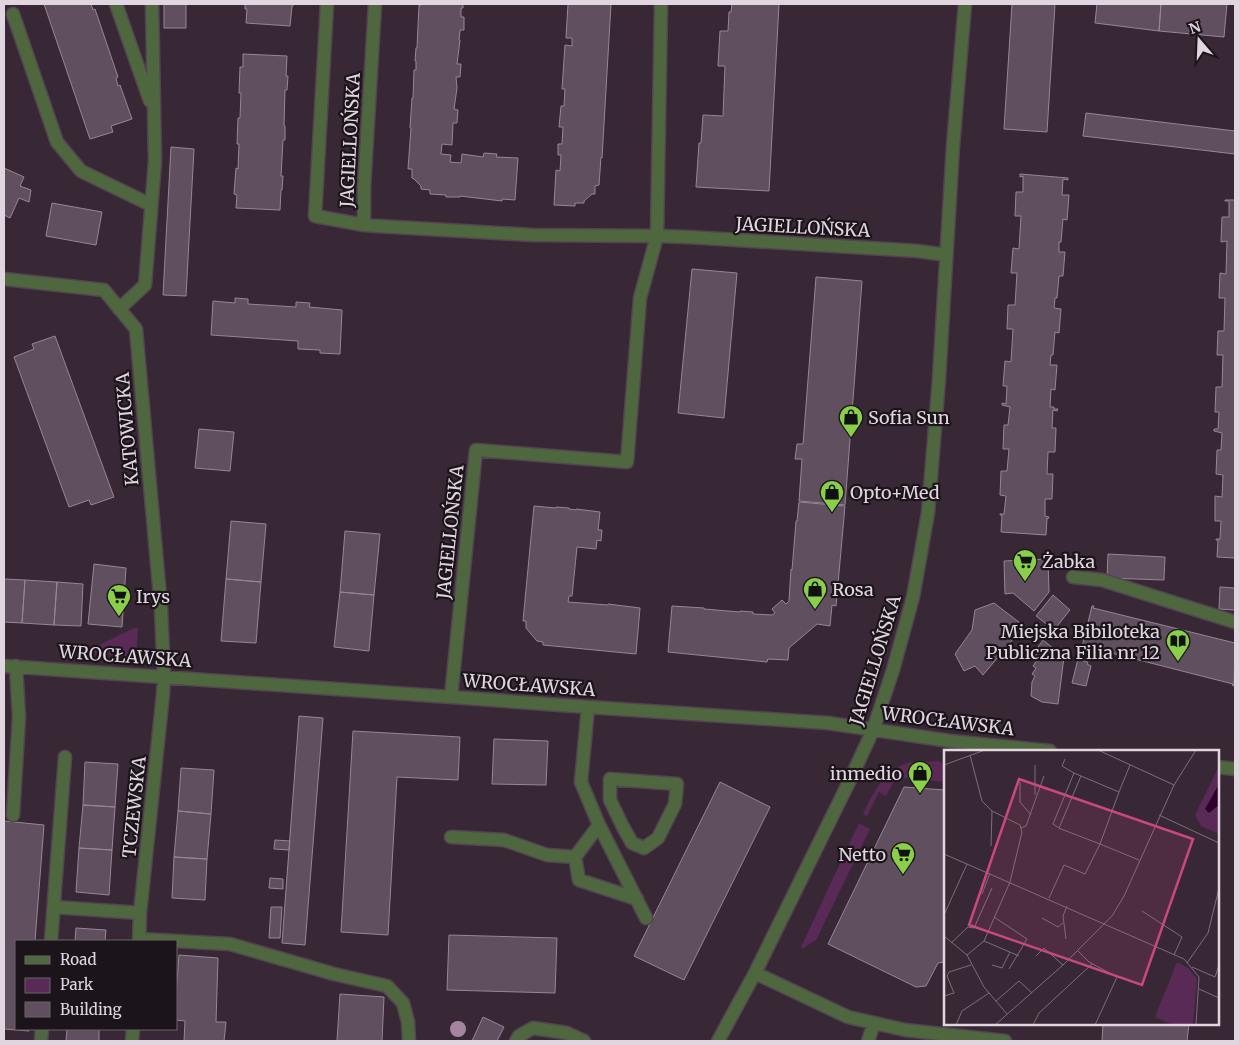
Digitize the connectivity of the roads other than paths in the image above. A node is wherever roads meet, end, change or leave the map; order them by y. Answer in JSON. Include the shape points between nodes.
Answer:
{"nodes":[{"id":1,"x":116,"y":4,"type":"edge"},
{"id":2,"x":152,"y":4,"type":"edge"},
{"id":3,"x":327,"y":4,"type":"edge"},
{"id":4,"x":375,"y":4,"type":"edge"},
{"id":5,"x":661,"y":4,"type":"edge"},
{"id":6,"x":965,"y":4,"type":"edge"},
{"id":7,"x":13,"y":14,"type":"dead end"},
{"id":8,"x":154,"y":112,"type":"junction"},
{"id":9,"x":151,"y":205,"type":"junction"},
{"id":10,"x":364,"y":225,"type":"junction"},
{"id":11,"x":657,"y":236,"type":"junction"},
{"id":12,"x":946,"y":255,"type":"junction"},
{"id":13,"x":4,"y":278,"type":"edge"},
{"id":14,"x":119,"y":309,"type":"junction"},
{"id":15,"x":1073,"y":577,"type":"dead end"},
{"id":16,"x":1235,"y":622,"type":"edge"},
{"id":17,"x":10,"y":666,"type":"edge"},
{"id":18,"x":164,"y":676,"type":"junction"},
{"id":19,"x":451,"y":697,"type":"junction"},
{"id":20,"x":588,"y":707,"type":"junction"},
{"id":21,"x":873,"y":730,"type":"junction"},
{"id":22,"x":1040,"y":750,"type":"edge"},
{"id":23,"x":65,"y":757,"type":"dead end"},
{"id":24,"x":1219,"y":768,"type":"edge"},
{"id":25,"x":1235,"y":769,"type":"edge"},
{"id":26,"x":13,"y":815,"type":"dead end"},
{"id":27,"x":623,"y":827,"type":"junction"},
{"id":28,"x":602,"y":831,"type":"junction"},
{"id":29,"x":451,"y":837,"type":"dead end"},
{"id":30,"x":575,"y":857,"type":"junction"},
{"id":31,"x":637,"y":899,"type":"junction"},
{"id":32,"x":54,"y":907,"type":"junction"},
{"id":33,"x":140,"y":913,"type":"junction"},
{"id":34,"x":646,"y":918,"type":"dead end"},
{"id":35,"x":51,"y":940,"type":"edge"},
{"id":36,"x":139,"y":940,"type":"edge"},
{"id":37,"x":178,"y":942,"type":"edge"},
{"id":38,"x":755,"y":973,"type":"junction"},
{"id":39,"x":874,"y":1023,"type":"junction"},
{"id":40,"x":409,"y":1041,"type":"edge"},
{"id":41,"x":516,"y":1041,"type":"edge"},
{"id":42,"x":584,"y":1041,"type":"edge"},
{"id":43,"x":718,"y":1041,"type":"edge"},
{"id":44,"x":868,"y":1041,"type":"edge"},
{"id":45,"x":1005,"y":1041,"type":"edge"}],
"edges":[{"from":1,"to":8,"type":"street"},
{"from":2,"to":8,"type":"street"},
{"from":3,"to":10,"type":"street","via":[[315,216]]},
{"from":4,"to":10,"type":"street","name":"JAGIELLOŃSKA"},
{"from":5,"to":11,"type":"street","name":"JAGIELLOŃSKA"},
{"from":6,"to":12,"type":"street","name":"JAGIELLOŃSKA"},
{"from":7,"to":9,"type":"street","via":[[57,142],[80,171]]},
{"from":8,"to":9,"type":"street","via":[[155,161]]},
{"from":9,"to":14,"type":"street","via":[[145,285]]},
{"from":10,"to":11,"type":"street","name":"JAGIELLOŃSKA","via":[[532,234]]},
{"from":11,"to":12,"type":"street","name":"JAGIELLOŃSKA"},
{"from":11,"to":19,"type":"street","name":"JAGIELLOŃSKA","via":[[640,298],[627,462],[476,450]]},
{"from":12,"to":21,"type":"street","name":"JAGIELLOŃSKA","via":[[928,513],[913,597]]},
{"from":13,"to":14,"type":"street","name":"KATOWICKA","via":[[104,290]]},
{"from":14,"to":18,"type":"street","name":"KATOWICKA","via":[[136,329]]},
{"from":15,"to":16,"type":"street","via":[[1102,580]]},
{"from":17,"to":18,"type":"street","name":"WROCŁAWSKA"},
{"from":17,"to":26,"type":"street","via":[[19,717]]},
{"from":18,"to":19,"type":"street","name":"WROCŁAWSKA"},
{"from":18,"to":33,"type":"street","name":"TCZEWSKA"},
{"from":19,"to":20,"type":"street","name":"WROCŁAWSKA"},
{"from":20,"to":21,"type":"street","name":"WROCŁAWSKA","via":[[828,723]]},
{"from":20,"to":28,"type":"street","via":[[581,782]]},
{"from":21,"to":22,"type":"street","name":"WROCŁAWSKA"},
{"from":21,"to":38,"type":"street","name":"JAGIELLOŃSKA"},
{"from":23,"to":32,"type":"street"},
{"from":24,"to":25,"type":"street"},
{"from":27,"to":27,"type":"street","via":[[632,843],[644,848],[658,838],[675,804],[677,784],[610,779],[610,800]]},
{"from":27,"to":28,"type":"street"},
{"from":28,"to":30,"type":"street"},
{"from":28,"to":31,"type":"street"},
{"from":29,"to":30,"type":"street","via":[[504,840],[547,855]]},
{"from":30,"to":31,"type":"street","via":[[579,880]]},
{"from":31,"to":34,"type":"street"},
{"from":32,"to":33,"type":"street"},
{"from":32,"to":35,"type":"street"},
{"from":33,"to":36,"type":"street","name":"TCZEWSKA"},
{"from":37,"to":40,"type":"street","via":[[230,944],[387,986],[402,1003]]},
{"from":38,"to":39,"type":"street","via":[[848,1017]]},
{"from":38,"to":43,"type":"street","name":"JAGIELLOŃSKA"},
{"from":39,"to":44,"type":"street"},
{"from":39,"to":45,"type":"street","via":[[905,1030]]},
{"from":41,"to":42,"type":"street","via":[[532,1028],[567,1033]]}]}
